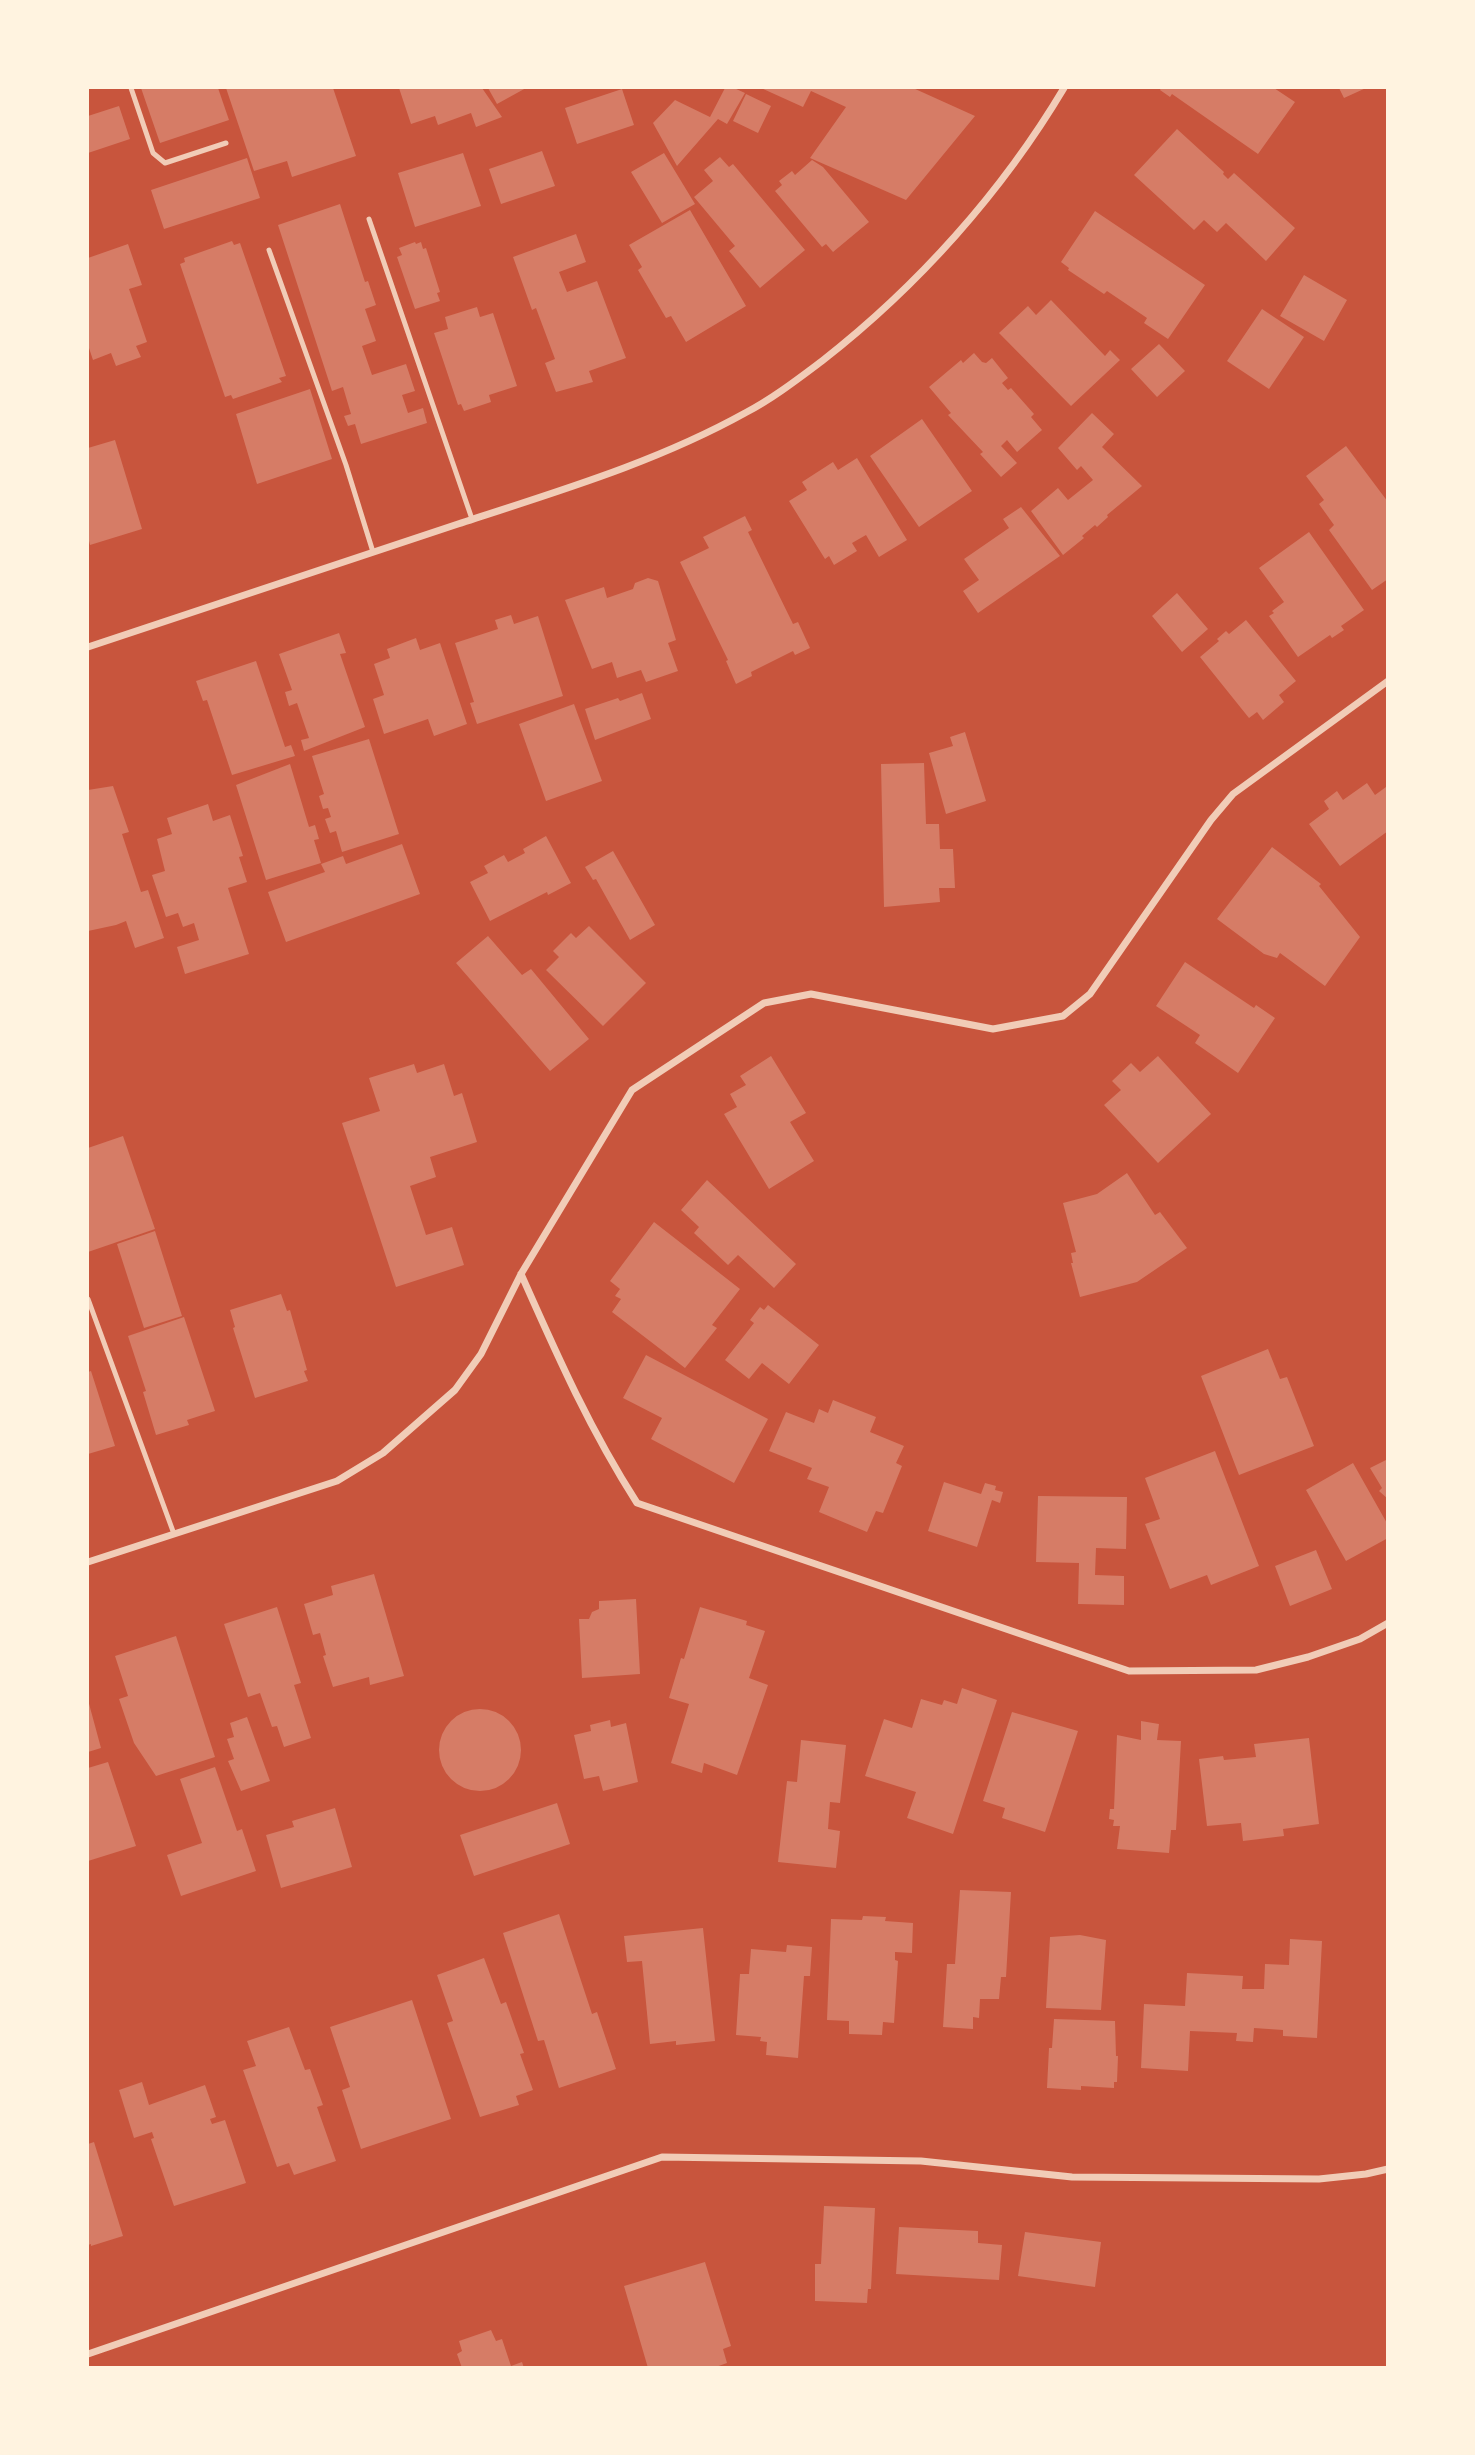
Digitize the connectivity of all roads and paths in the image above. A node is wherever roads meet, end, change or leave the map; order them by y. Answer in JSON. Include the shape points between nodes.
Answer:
{"nodes":[{"id":1,"x":131,"y":88,"type":"edge"},
{"id":2,"x":1064,"y":88,"type":"edge"},
{"id":3,"x":226,"y":143,"type":"dead end"},
{"id":4,"x":369,"y":219,"type":"dead end"},
{"id":5,"x":269,"y":250,"type":"dead end"},
{"id":6,"x":472,"y":519,"type":"junction"},
{"id":7,"x":373,"y":552,"type":"junction"},
{"id":8,"x":88,"y":647,"type":"edge"},
{"id":9,"x":1388,"y":681,"type":"edge"},
{"id":10,"x":522,"y":1274,"type":"junction"},
{"id":11,"x":88,"y":1299,"type":"edge"},
{"id":12,"x":174,"y":1534,"type":"junction"},
{"id":13,"x":88,"y":1562,"type":"edge"},
{"id":14,"x":1388,"y":1623,"type":"edge"},
{"id":15,"x":1388,"y":2169,"type":"edge"},
{"id":16,"x":88,"y":2354,"type":"edge"}],
"edges":[{"from":1,"to":3,"type":"lane","via":[[153,153],[165,163]]},
{"from":2,"to":6,"type":"street","via":[[953,238],[907,288],[801,377],[747,412],[644,461]]},
{"from":4,"to":6,"type":"lane"},
{"from":5,"to":7,"type":"lane"},
{"from":6,"to":7,"type":"street"},
{"from":7,"to":8,"type":"street"},
{"from":9,"to":10,"type":"street","via":[[1233,794],[1090,994],[1063,1016],[993,1029],[811,994],[764,1003],[632,1090]]},
{"from":10,"to":12,"type":"street","via":[[481,1354],[455,1390],[383,1453],[337,1481]]},
{"from":10,"to":14,"type":"street","via":[[572,1390],[637,1503],[1129,1671],[1256,1670],[1360,1639]]},
{"from":11,"to":12,"type":"lane"},
{"from":12,"to":13,"type":"street"},
{"from":15,"to":16,"type":"street","via":[[1319,2179],[1072,2177],[921,2161],[662,2157]]}]}
